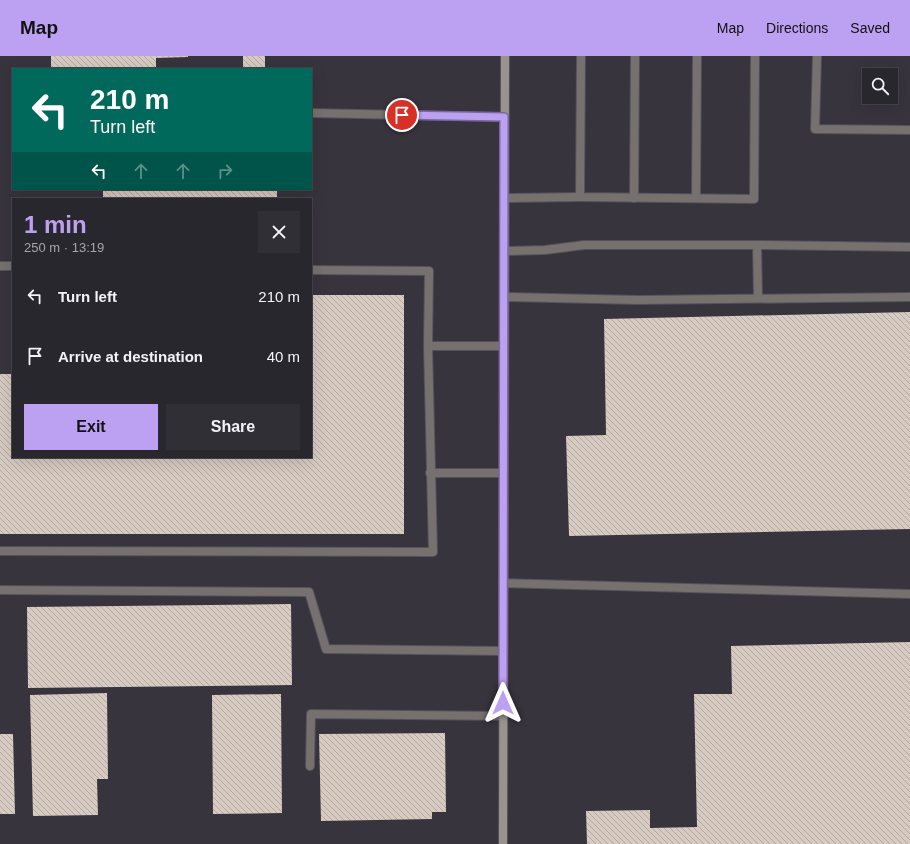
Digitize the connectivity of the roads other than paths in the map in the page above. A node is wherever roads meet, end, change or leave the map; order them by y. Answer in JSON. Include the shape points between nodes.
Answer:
{"nodes":[{"id":1,"x":505,"y":56,"type":"edge"},
{"id":2,"x":581,"y":56,"type":"edge"},
{"id":3,"x":635,"y":56,"type":"edge"},
{"id":4,"x":697,"y":56,"type":"edge"},
{"id":5,"x":755,"y":56,"type":"edge"},
{"id":6,"x":817,"y":56,"type":"edge"},
{"id":7,"x":312,"y":113,"type":"edge"},
{"id":8,"x":504,"y":117,"type":"junction"},
{"id":9,"x":910,"y":130,"type":"edge"},
{"id":10,"x":580,"y":197,"type":"junction"},
{"id":11,"x":505,"y":198,"type":"junction"},
{"id":12,"x":634,"y":198,"type":"junction"},
{"id":13,"x":696,"y":198,"type":"junction"},
{"id":14,"x":757,"y":245,"type":"junction"},
{"id":15,"x":910,"y":247,"type":"edge"},
{"id":16,"x":504,"y":251,"type":"junction"},
{"id":17,"x":0,"y":266,"type":"edge"},
{"id":18,"x":12,"y":266,"type":"edge"},
{"id":19,"x":312,"y":270,"type":"edge"},
{"id":20,"x":910,"y":296,"type":"edge"},
{"id":21,"x":504,"y":297,"type":"junction"},
{"id":22,"x":758,"y":298,"type":"junction"},
{"id":23,"x":428,"y":346,"type":"junction"},
{"id":24,"x":504,"y":346,"type":"junction"},
{"id":25,"x":430,"y":473,"type":"junction"},
{"id":26,"x":504,"y":473,"type":"junction"},
{"id":27,"x":0,"y":551,"type":"edge"},
{"id":28,"x":503,"y":583,"type":"junction"},
{"id":29,"x":0,"y":590,"type":"edge"},
{"id":30,"x":910,"y":594,"type":"edge"},
{"id":31,"x":504,"y":651,"type":"junction"},
{"id":32,"x":503,"y":716,"type":"junction"},
{"id":33,"x":310,"y":766,"type":"dead end"},
{"id":34,"x":503,"y":844,"type":"edge"}],
"edges":[{"from":1,"to":8,"type":"main road"},
{"from":2,"to":10,"type":"lane"},
{"from":3,"to":12,"type":"lane"},
{"from":4,"to":13,"type":"lane"},
{"from":5,"to":13,"type":"lane","via":[[754,199]]},
{"from":6,"to":9,"type":"lane","via":[[815,128]]},
{"from":7,"to":8,"type":"lane"},
{"from":8,"to":11,"type":"main road"},
{"from":10,"to":11,"type":"lane"},
{"from":10,"to":12,"type":"lane"},
{"from":11,"to":16,"type":"main road"},
{"from":12,"to":13,"type":"lane"},
{"from":14,"to":15,"type":"lane"},
{"from":14,"to":16,"type":"lane","via":[[584,245],[546,250]]},
{"from":14,"to":22,"type":"lane"},
{"from":16,"to":21,"type":"main road"},
{"from":17,"to":18,"type":"lane"},
{"from":19,"to":23,"type":"lane","via":[[429,271]]},
{"from":20,"to":22,"type":"lane"},
{"from":21,"to":22,"type":"lane","via":[[638,300]]},
{"from":21,"to":24,"type":"main road"},
{"from":23,"to":24,"type":"lane"},
{"from":23,"to":25,"type":"lane"},
{"from":24,"to":26,"type":"main road"},
{"from":25,"to":26,"type":"lane"},
{"from":25,"to":27,"type":"lane","via":[[433,552]]},
{"from":26,"to":28,"type":"main road"},
{"from":28,"to":30,"type":"lane"},
{"from":28,"to":31,"type":"main road"},
{"from":29,"to":31,"type":"lane","via":[[309,592],[326,649]]},
{"from":31,"to":32,"type":"main road"},
{"from":32,"to":33,"type":"lane","via":[[311,714]]},
{"from":32,"to":34,"type":"main road"}]}
